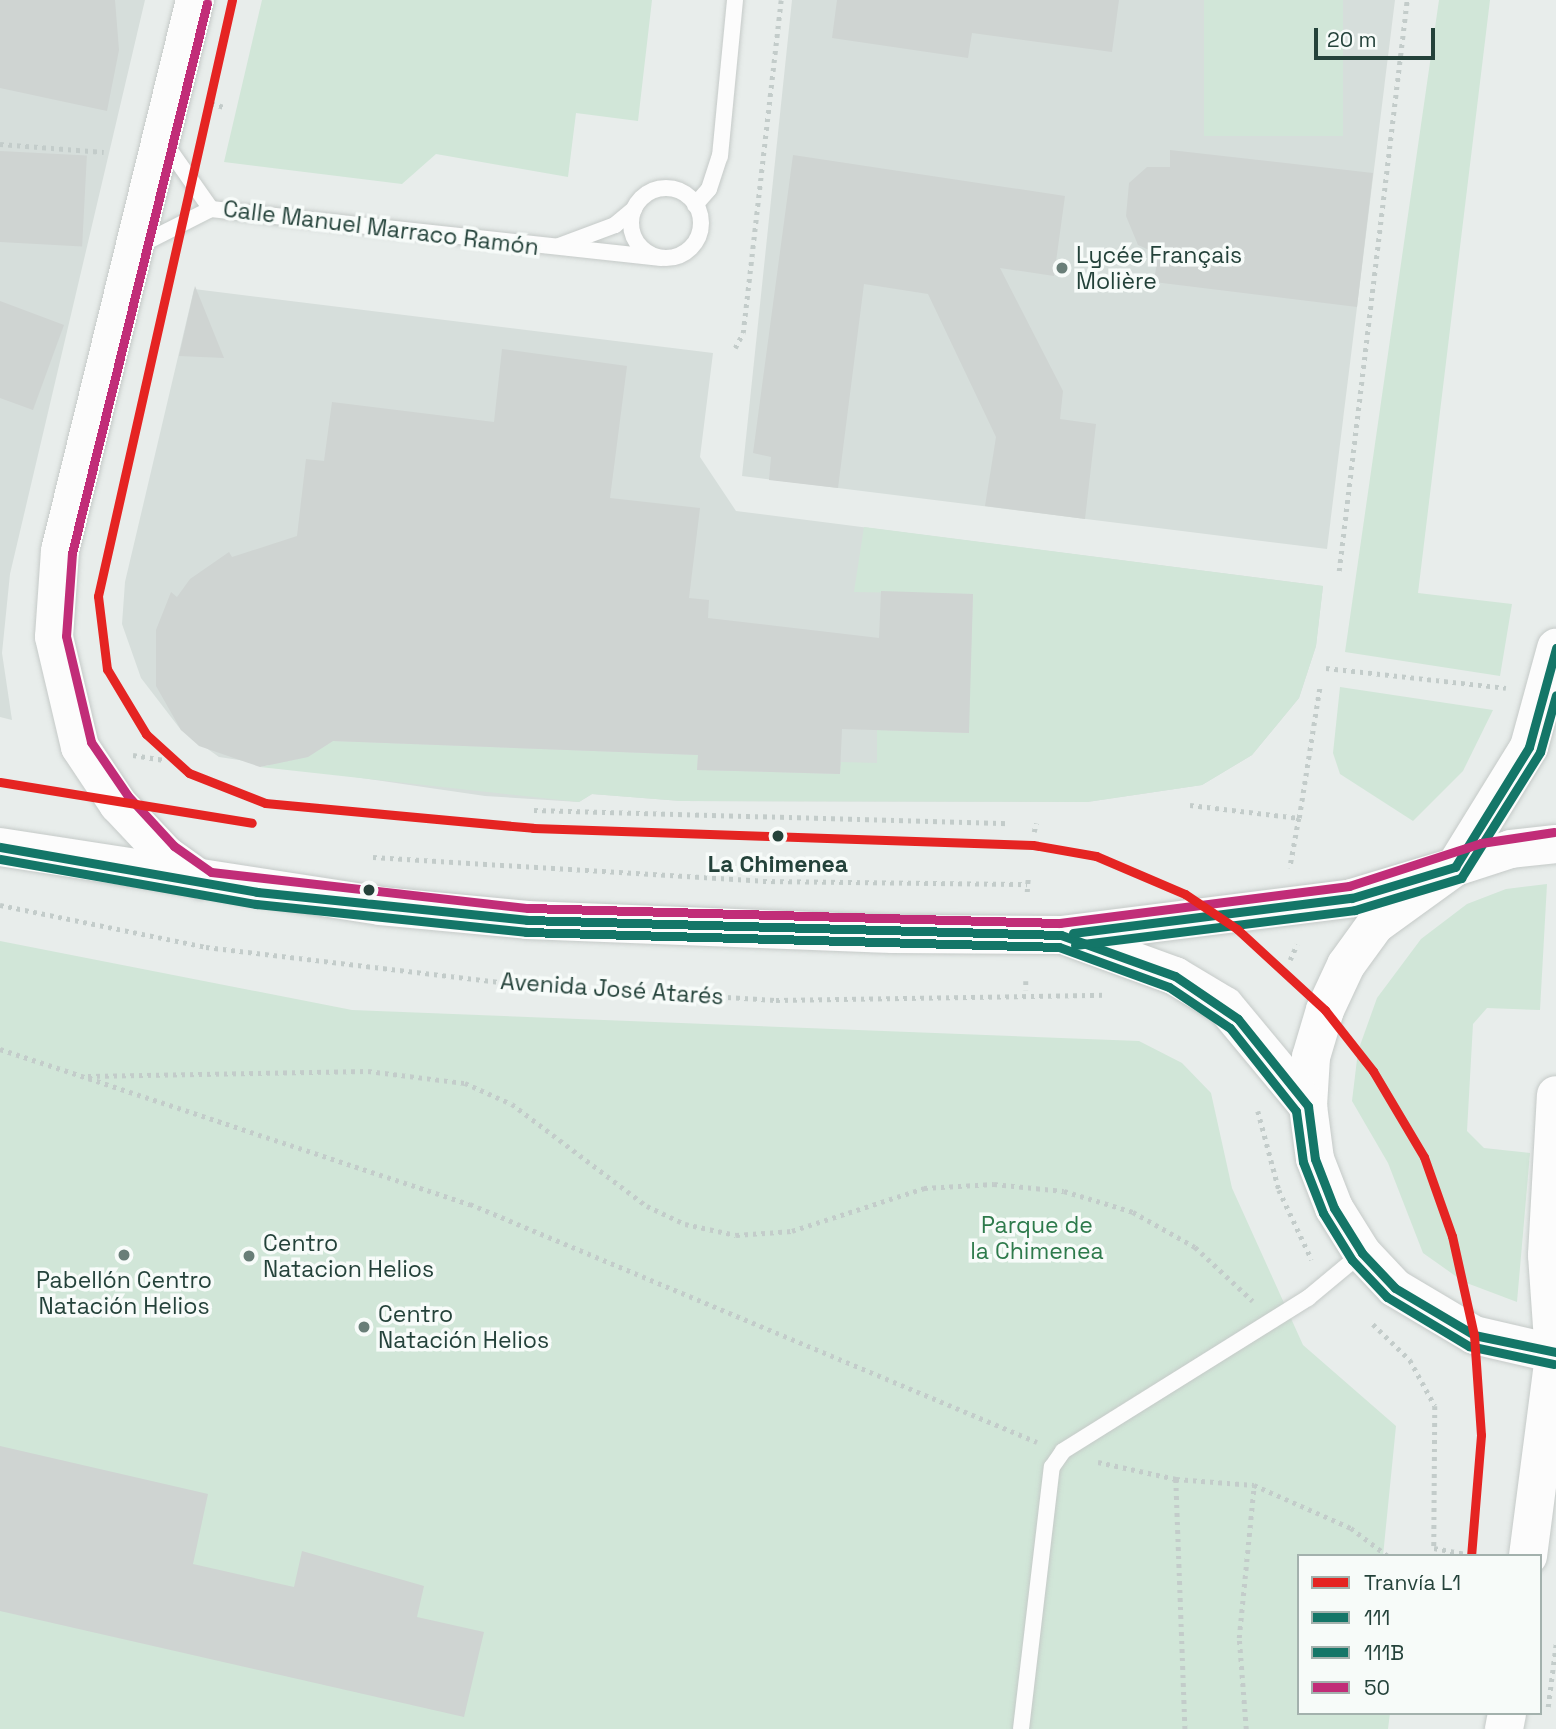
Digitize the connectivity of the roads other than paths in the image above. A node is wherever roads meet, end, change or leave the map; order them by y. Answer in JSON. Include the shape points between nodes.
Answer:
{"nodes":[{"id":1,"x":195,"y":0,"type":"edge"},
{"id":2,"x":735,"y":0,"type":"edge"},
{"id":3,"x":161,"y":138,"type":"junction"},
{"id":4,"x":695,"y":205,"type":"junction"},
{"id":5,"x":211,"y":209,"type":"junction"},
{"id":6,"x":634,"y":209,"type":"junction"},
{"id":7,"x":135,"y":247,"type":"junction"},
{"id":8,"x":550,"y":248,"type":"junction"},
{"id":9,"x":661,"y":258,"type":"junction"},
{"id":10,"x":1556,"y":648,"type":"edge"},
{"id":11,"x":1556,"y":844,"type":"edge"},
{"id":12,"x":0,"y":847,"type":"edge"},
{"id":13,"x":1455,"y":867,"type":"junction"},
{"id":14,"x":206,"y":884,"type":"junction"},
{"id":15,"x":1061,"y":934,"type":"junction"},
{"id":16,"x":1556,"y":1095,"type":"edge"},
{"id":17,"x":1308,"y":1106,"type":"junction"},
{"id":18,"x":1362,"y":1253,"type":"junction"},
{"id":19,"x":1555,"y":1354,"type":"edge"},
{"id":20,"x":1528,"y":1554,"type":"edge"},
{"id":21,"x":1021,"y":1729,"type":"edge"}],
"edges":[{"from":1,"to":3,"type":"main road"},
{"from":2,"to":4,"type":"lane","via":[[720,156],[709,189]]},
{"from":3,"to":5,"type":"lane","name":"Calle Manuel Marraco Ramón"},
{"from":3,"to":7,"type":"main road"},
{"from":4,"to":6,"type":"lane","via":[[679,190],[658,188]]},
{"from":4,"to":9,"type":"lane","via":[[701,226],[692,247]]},
{"from":5,"to":7,"type":"lane","name":"Calle Manuel Marraco Ramón"},
{"from":5,"to":8,"type":"lane","name":"Calle Manuel Marraco Ramón"},
{"from":6,"to":8,"type":"lane","name":"Calle Manuel Marraco Ramón","via":[[593,235]]},
{"from":6,"to":9,"type":"lane","via":[[635,240]]},
{"from":7,"to":14,"type":"main road","via":[[60,551],[54,637],[80,747],[118,804],[166,855]]},
{"from":8,"to":9,"type":"lane","name":"Calle Manuel Marraco Ramón"},
{"from":10,"to":13,"type":"main road","via":[[1529,747]]},
{"from":11,"to":13,"type":"main road","via":[[1511,849]]},
{"from":12,"to":14,"type":"main road"},
{"from":13,"to":15,"type":"main road","via":[[1352,898]]},
{"from":13,"to":17,"type":"main road","via":[[1375,925],[1346,965],[1311,1057]]},
{"from":14,"to":15,"type":"main road","via":[[527,920]]},
{"from":15,"to":17,"type":"main road","via":[[1175,976],[1225,1006]]},
{"from":16,"to":19,"type":"main road","via":[[1547,1255]]},
{"from":17,"to":18,"type":"main road","via":[[1315,1159],[1334,1208]]},
{"from":18,"to":19,"type":"main road","via":[[1395,1287],[1442,1319],[1474,1335]]},
{"from":18,"to":21,"type":"lane","via":[[1271,1322],[1063,1451],[1045,1488]]},
{"from":19,"to":20,"type":"main road"}]}
